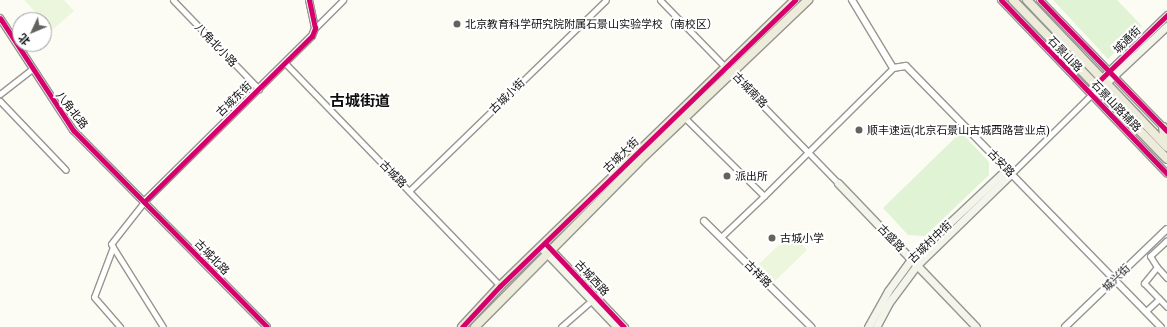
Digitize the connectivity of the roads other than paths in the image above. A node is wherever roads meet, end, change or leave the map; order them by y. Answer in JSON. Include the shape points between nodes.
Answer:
{"nodes":[{"id":1,"x":173,"y":0,"type":"edge"},
{"id":2,"x":309,"y":0,"type":"edge"},
{"id":3,"x":343,"y":0,"type":"edge"},
{"id":4,"x":606,"y":0,"type":"edge"},
{"id":5,"x":660,"y":0,"type":"edge"},
{"id":6,"x":796,"y":0,"type":"edge"},
{"id":7,"x":808,"y":0,"type":"edge"},
{"id":8,"x":852,"y":0,"type":"edge"},
{"id":9,"x":1001,"y":0,"type":"edge"},
{"id":10,"x":1013,"y":0,"type":"edge"},
{"id":11,"x":1027,"y":0,"type":"edge"},
{"id":12,"x":1040,"y":0,"type":"edge"},
{"id":13,"x":1167,"y":15,"type":"edge"},
{"id":14,"x":0,"y":18,"type":"edge"},
{"id":15,"x":1167,"y":26,"type":"edge"},
{"id":16,"x":315,"y":28,"type":"junction"},
{"id":17,"x":285,"y":63,"type":"junction"},
{"id":18,"x":893,"y":68,"type":"junction"},
{"id":19,"x":730,"y":69,"type":"junction"},
{"id":20,"x":31,"y":70,"type":"junction"},
{"id":21,"x":1111,"y":74,"type":"junction"},
{"id":22,"x":1104,"y":81,"type":"junction"},
{"id":23,"x":1098,"y":88,"type":"junction"},
{"id":24,"x":258,"y":89,"type":"junction"},
{"id":25,"x":0,"y":94,"type":"edge"},
{"id":26,"x":1091,"y":95,"type":"junction"},
{"id":27,"x":0,"y":101,"type":"edge"},
{"id":28,"x":685,"y":118,"type":"junction"},
{"id":29,"x":1165,"y":129,"type":"edge"},
{"id":30,"x":1166,"y":146,"type":"edge"},
{"id":31,"x":808,"y":152,"type":"junction"},
{"id":32,"x":1167,"y":159,"type":"edge"},
{"id":33,"x":66,"y":170,"type":"dead end"},
{"id":34,"x":1009,"y":172,"type":"junction"},
{"id":35,"x":1167,"y":174,"type":"edge"},
{"id":36,"x":838,"y":183,"type":"joint"},
{"id":37,"x":409,"y":191,"type":"junction"},
{"id":38,"x":764,"y":196,"type":"junction"},
{"id":39,"x":144,"y":202,"type":"junction"},
{"id":40,"x":704,"y":221,"type":"dead end"},
{"id":41,"x":1167,"y":229,"type":"edge"},
{"id":42,"x":722,"y":237,"type":"junction"},
{"id":43,"x":1167,"y":240,"type":"edge"},
{"id":44,"x":113,"y":247,"type":"junction"},
{"id":45,"x":546,"y":248,"type":"junction"},
{"id":46,"x":912,"y":259,"type":"junction"},
{"id":47,"x":917,"y":265,"type":"junction"},
{"id":48,"x":1157,"y":268,"type":"junction"},
{"id":49,"x":1167,"y":278,"type":"edge"},
{"id":50,"x":1114,"y":280,"type":"junction"},
{"id":51,"x":500,"y":286,"type":"junction"},
{"id":52,"x":1159,"y":299,"type":"junction"},
{"id":53,"x":592,"y":300,"type":"junction"},
{"id":54,"x":1167,"y":307,"type":"edge"},
{"id":55,"x":1146,"y":311,"type":"junction"},
{"id":56,"x":120,"y":327,"type":"edge"},
{"id":57,"x":163,"y":327,"type":"edge"},
{"id":58,"x":267,"y":327,"type":"edge"},
{"id":59,"x":462,"y":327,"type":"edge"},
{"id":60,"x":475,"y":327,"type":"edge"},
{"id":61,"x":561,"y":327,"type":"edge"},
{"id":62,"x":617,"y":327,"type":"edge"},
{"id":63,"x":624,"y":327,"type":"edge"},
{"id":64,"x":811,"y":327,"type":"edge"},
{"id":65,"x":868,"y":327,"type":"edge"},
{"id":66,"x":876,"y":327,"type":"edge"},
{"id":67,"x":976,"y":327,"type":"edge"},
{"id":68,"x":1065,"y":327,"type":"edge"},
{"id":69,"x":1161,"y":327,"type":"edge"}],
"edges":[{"from":1,"to":24,"type":"street","name":"八角北小路"},
{"from":2,"to":16,"type":"street"},
{"from":3,"to":16,"type":"street"},
{"from":4,"to":37,"type":"street","name":"古城小街"},
{"from":5,"to":19,"type":"street","name":"古城南路"},
{"from":6,"to":19,"type":"main road","name":"古城大街"},
{"from":7,"to":19,"type":"main road","name":"古城大街"},
{"from":8,"to":18,"type":"street"},
{"from":9,"to":26,"type":"street","name":"石景山路辅路"},
{"from":10,"to":23,"type":"main road","name":"石景山路"},
{"from":11,"to":22,"type":"main road","name":"石景山路"},
{"from":12,"to":21,"type":"street","name":"石景山路辅路"},
{"from":13,"to":21,"type":"main road","name":"城通街"},
{"from":14,"to":20,"type":"street","name":"八角北路"},
{"from":15,"to":21,"type":"main road","name":"城通街"},
{"from":16,"to":17,"type":"street","name":"古城东街","via":[[312,36]]},
{"from":17,"to":24,"type":"street","name":"古城东街"},
{"from":17,"to":37,"type":"street","name":"古城路"},
{"from":18,"to":31,"type":"street"},
{"from":18,"to":34,"type":"street","name":"古安路","via":[[906,66]]},
{"from":19,"to":28,"type":"main road","name":"古城大街"},
{"from":19,"to":31,"type":"street","name":"古城南路"},
{"from":19,"to":45,"type":"main road","name":"古城大街"},
{"from":20,"to":25,"type":"street"},
{"from":20,"to":39,"type":"street","name":"八角北路","via":[[73,130]]},
{"from":21,"to":22,"type":"main road","name":"城通街"},
{"from":21,"to":29,"type":"street","name":"石景山路辅路"},
{"from":22,"to":30,"type":"main road","name":"石景山路"},
{"from":23,"to":26,"type":"street"},
{"from":23,"to":32,"type":"main road","name":"石景山路"},
{"from":24,"to":39,"type":"street","name":"古城东街"},
{"from":26,"to":34,"type":"street"},
{"from":26,"to":35,"type":"street","name":"石景山路辅路"},
{"from":27,"to":33,"type":"street"},
{"from":28,"to":38,"type":"street"},
{"from":28,"to":45,"type":"main road","name":"古城大街"},
{"from":29,"to":30,"type":"main road"},
{"from":31,"to":36,"type":"street","name":"古城南路"},
{"from":31,"to":38,"type":"street"},
{"from":34,"to":46,"type":"main road","name":"古城村中街"},
{"from":34,"to":47,"type":"main road","name":"古城村中街"},
{"from":34,"to":50,"type":"street","name":"古安路"},
{"from":36,"to":46,"type":"main road","name":"古盛路"},
{"from":37,"to":51,"type":"street","name":"古城路"},
{"from":38,"to":42,"type":"street"},
{"from":39,"to":44,"type":"street","via":[[122,227],[111,244]]},
{"from":39,"to":58,"type":"street","name":"古城北路"},
{"from":40,"to":42,"type":"street","name":"古祥路"},
{"from":41,"to":50,"type":"street","name":"城兴街"},
{"from":42,"to":64,"type":"street","name":"古祥路"},
{"from":43,"to":48,"type":"street","via":[[1150,256]]},
{"from":44,"to":56,"type":"street","via":[[94,297]]},
{"from":44,"to":57,"type":"street"},
{"from":45,"to":51,"type":"main road","name":"古城大街"},
{"from":45,"to":53,"type":"main road","name":"古城西路"},
{"from":45,"to":60,"type":"main road","name":"古城大街"},
{"from":45,"to":63,"type":"main road","name":"古城西路"},
{"from":46,"to":47,"type":"main road","name":"古盛路"},
{"from":46,"to":65,"type":"main road","name":"古城村中街","via":[[888,291]]},
{"from":47,"to":66,"type":"main road","name":"古城村中街","via":[[888,304]]},
{"from":47,"to":67,"type":"main road","name":"古盛路"},
{"from":48,"to":49,"type":"street"},
{"from":48,"to":52,"type":"street","via":[[1144,283]]},
{"from":50,"to":55,"type":"street","name":"古安路"},
{"from":50,"to":68,"type":"street","name":"城兴街"},
{"from":51,"to":59,"type":"main road","name":"古城大街"},
{"from":52,"to":54,"type":"street"},
{"from":52,"to":55,"type":"street"},
{"from":53,"to":61,"type":"street"},
{"from":53,"to":62,"type":"main road","name":"古城西路"},
{"from":55,"to":69,"type":"street","name":"古安路"}]}
